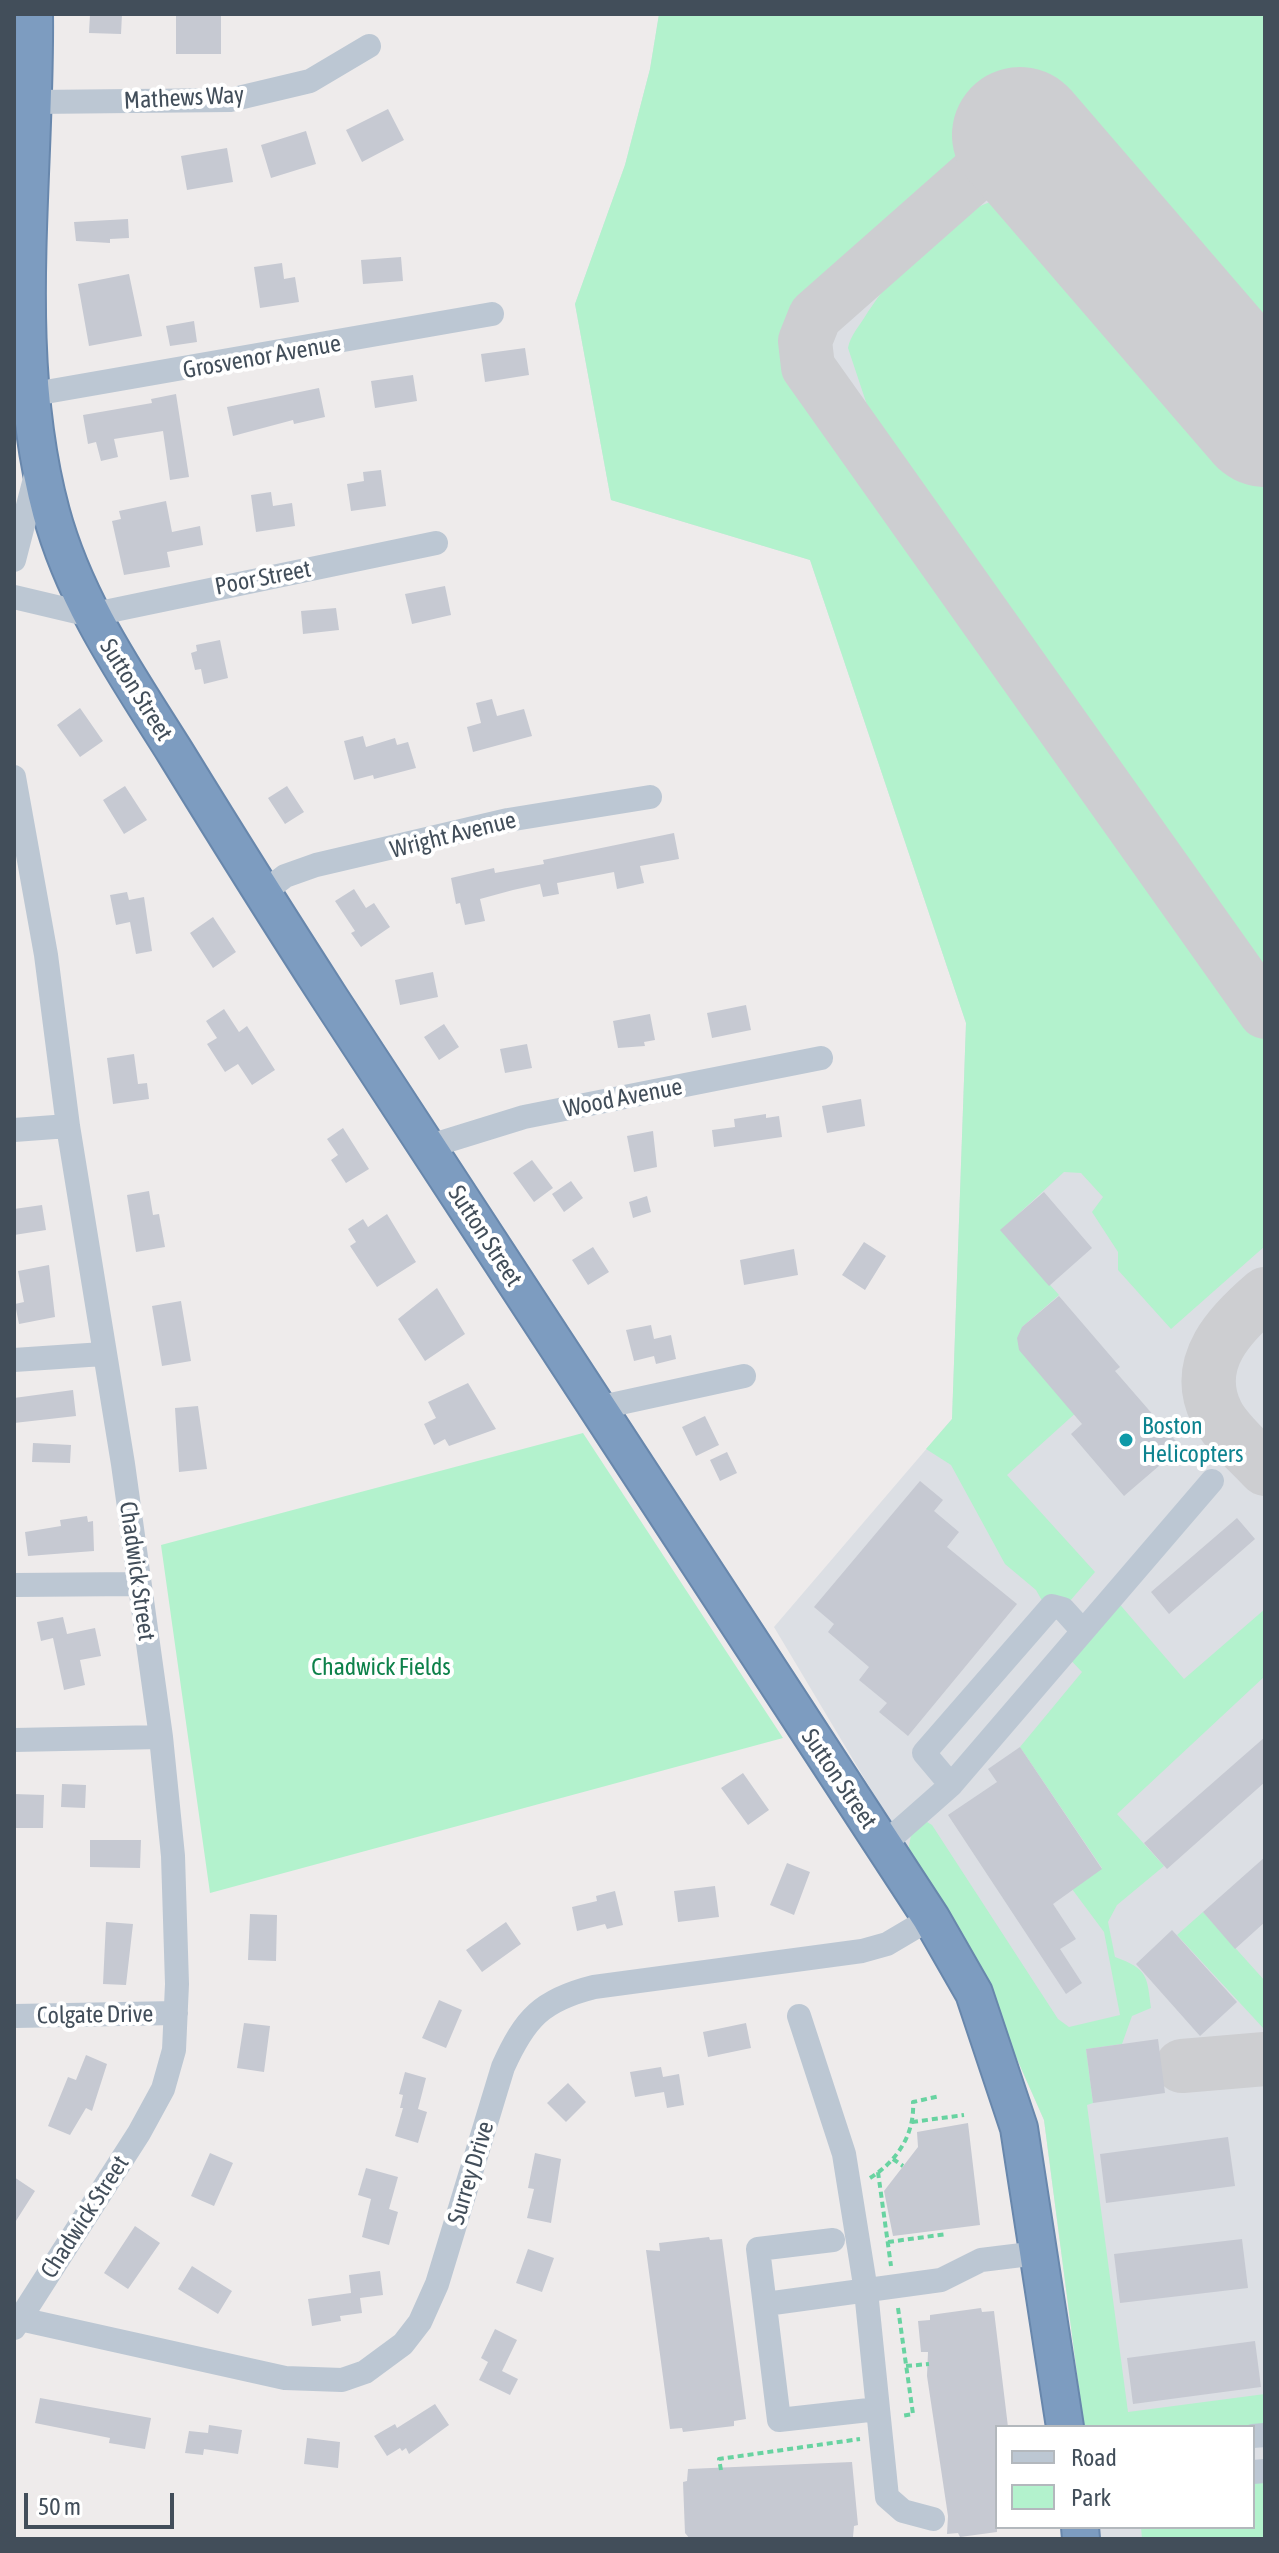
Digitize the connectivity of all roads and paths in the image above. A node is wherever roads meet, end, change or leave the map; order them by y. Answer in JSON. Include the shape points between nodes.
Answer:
{"nodes":[{"id":1,"x":34,"y":14,"type":"edge"},
{"id":2,"x":369,"y":46,"type":"dead end"},
{"id":3,"x":35,"y":102,"type":"junction"},
{"id":4,"x":492,"y":314,"type":"dead end"},
{"id":5,"x":22,"y":396,"type":"edge"},
{"id":6,"x":40,"y":461,"type":"junction"},
{"id":7,"x":436,"y":543,"type":"dead end"},
{"id":8,"x":14,"y":560,"type":"edge"},
{"id":9,"x":14,"y":597,"type":"edge"},
{"id":10,"x":90,"y":615,"type":"junction"},
{"id":11,"x":14,"y":777,"type":"edge"},
{"id":12,"x":650,"y":797,"type":"dead end"},
{"id":13,"x":23,"y":885,"type":"edge"},
{"id":14,"x":263,"y":893,"type":"junction"},
{"id":15,"x":821,"y":1058,"type":"dead end"},
{"id":16,"x":68,"y":1126,"type":"junction"},
{"id":17,"x":14,"y":1130,"type":"edge"},
{"id":18,"x":427,"y":1147,"type":"junction"},
{"id":19,"x":103,"y":1354,"type":"junction"},
{"id":20,"x":14,"y":1360,"type":"edge"},
{"id":21,"x":744,"y":1376,"type":"dead end"},
{"id":22,"x":597,"y":1408,"type":"junction"},
{"id":23,"x":1212,"y":1481,"type":"dead end"},
{"id":24,"x":137,"y":1584,"type":"junction"},
{"id":25,"x":14,"y":1585,"type":"edge"},
{"id":26,"x":1082,"y":1630,"type":"junction"},
{"id":27,"x":161,"y":1737,"type":"junction"},
{"id":28,"x":14,"y":1740,"type":"edge"},
{"id":29,"x":951,"y":1785,"type":"junction"},
{"id":30,"x":883,"y":1845,"type":"junction"},
{"id":31,"x":931,"y":1918,"type":"junction"},
{"id":32,"x":176,"y":2013,"type":"junction"},
{"id":33,"x":14,"y":2016,"type":"edge"},
{"id":34,"x":799,"y":2016,"type":"dead end"},
{"id":35,"x":940,"y":2096,"type":"dead end"},
{"id":36,"x":964,"y":2115,"type":"dead end"},
{"id":37,"x":912,"y":2122,"type":"junction"},
{"id":38,"x":893,"y":2159,"type":"junction"},
{"id":39,"x":903,"y":2166,"type":"dead end"},
{"id":40,"x":878,"y":2172,"type":"junction"},
{"id":41,"x":864,"y":2182,"type":"dead end"},
{"id":42,"x":947,"y":2234,"type":"dead end"},
{"id":43,"x":833,"y":2240,"type":"dead end"},
{"id":44,"x":888,"y":2242,"type":"junction"},
{"id":45,"x":1038,"y":2253,"type":"junction"},
{"id":46,"x":893,"y":2276,"type":"dead end"},
{"id":47,"x":866,"y":2291,"type":"junction"},
{"id":48,"x":908,"y":2301,"type":"dead end"},
{"id":49,"x":766,"y":2304,"type":"junction"},
{"id":50,"x":17,"y":2323,"type":"edge"},
{"id":51,"x":929,"y":2364,"type":"dead end"},
{"id":52,"x":906,"y":2366,"type":"junction"},
{"id":53,"x":879,"y":2419,"type":"junction"},
{"id":54,"x":1065,"y":2425,"type":"edge"},
{"id":55,"x":721,"y":2470,"type":"dead end"},
{"id":56,"x":933,"y":2519,"type":"dead end"}],
"edges":[{"from":1,"to":3,"type":"highway","name":"Sutton Street"},
{"from":2,"to":3,"type":"street","name":"Mathews Way","via":[[310,81],[230,100]]},
{"from":3,"to":5,"type":"highway","name":"Sutton Street"},
{"from":4,"to":5,"type":"street","name":"Grosvenor Avenue"},
{"from":5,"to":6,"type":"highway","name":"Sutton Street"},
{"from":6,"to":8,"type":"street"},
{"from":6,"to":10,"type":"highway","name":"Sutton Street","via":[[65,556]]},
{"from":7,"to":10,"type":"street","name":"Poor Street"},
{"from":9,"to":10,"type":"street"},
{"from":10,"to":14,"type":"highway","name":"Sutton Street"},
{"from":11,"to":13,"type":"street","name":"Chadwick Street"},
{"from":12,"to":14,"type":"street","name":"Wright Avenue","via":[[508,820],[316,865],[285,876]]},
{"from":13,"to":16,"type":"street","name":"Chadwick Street","via":[[46,955]]},
{"from":14,"to":18,"type":"highway","name":"Sutton Street"},
{"from":15,"to":18,"type":"street","name":"Wood Avenue","via":[[524,1117]]},
{"from":16,"to":17,"type":"street"},
{"from":16,"to":19,"type":"street","name":"Chadwick Street"},
{"from":18,"to":22,"type":"highway","name":"Sutton Street"},
{"from":19,"to":20,"type":"street"},
{"from":19,"to":24,"type":"street","name":"Chadwick Street"},
{"from":21,"to":22,"type":"street"},
{"from":22,"to":30,"type":"highway","name":"Sutton Street"},
{"from":23,"to":26,"type":"street"},
{"from":24,"to":25,"type":"street"},
{"from":24,"to":27,"type":"street","name":"Chadwick Street"},
{"from":26,"to":29,"type":"street"},
{"from":26,"to":29,"type":"street","via":[[1063,1609],[1052,1606],[924,1753]]},
{"from":27,"to":28,"type":"street"},
{"from":27,"to":32,"type":"street","name":"Chadwick Street","via":[[173,1856]]},
{"from":29,"to":30,"type":"street"},
{"from":30,"to":31,"type":"highway","name":"Sutton Street"},
{"from":31,"to":45,"type":"highway","name":"Sutton Street","via":[[974,1993],[1006,2083],[1019,2128]]},
{"from":31,"to":50,"type":"street","name":"Surrey Drive","via":[[887,1944],[862,1951],[594,1987],[544,2006],[517,2037],[503,2067],[437,2284],[420,2322],[403,2344],[365,2372],[342,2380],[285,2378]]},
{"from":32,"to":33,"type":"street","name":"Colgate Drive"},
{"from":32,"to":50,"type":"street","name":"Chadwick Street","via":[[174,2050],[163,2089]]},
{"from":34,"to":47,"type":"street","via":[[844,2154]]},
{"from":35,"to":37,"type":"path","via":[[916,2099]]},
{"from":36,"to":37,"type":"path"},
{"from":37,"to":38,"type":"path"},
{"from":38,"to":39,"type":"path"},
{"from":38,"to":40,"type":"path"},
{"from":40,"to":41,"type":"path"},
{"from":40,"to":44,"type":"path"},
{"from":42,"to":44,"type":"path"},
{"from":43,"to":49,"type":"street","via":[[758,2249]]},
{"from":44,"to":46,"type":"path"},
{"from":45,"to":47,"type":"street","via":[[981,2260],[941,2280]]},
{"from":45,"to":54,"type":"highway","name":"Sutton Street"},
{"from":47,"to":49,"type":"street"},
{"from":47,"to":53,"type":"street"},
{"from":48,"to":52,"type":"path","via":[[897,2303]]},
{"from":49,"to":53,"type":"street","via":[[779,2420]]},
{"from":51,"to":52,"type":"path"},
{"from":52,"to":53,"type":"path","via":[[913,2414]]},
{"from":53,"to":55,"type":"path","via":[[866,2438],[719,2459]]},
{"from":53,"to":56,"type":"street","via":[[887,2497],[903,2511]]}]}
